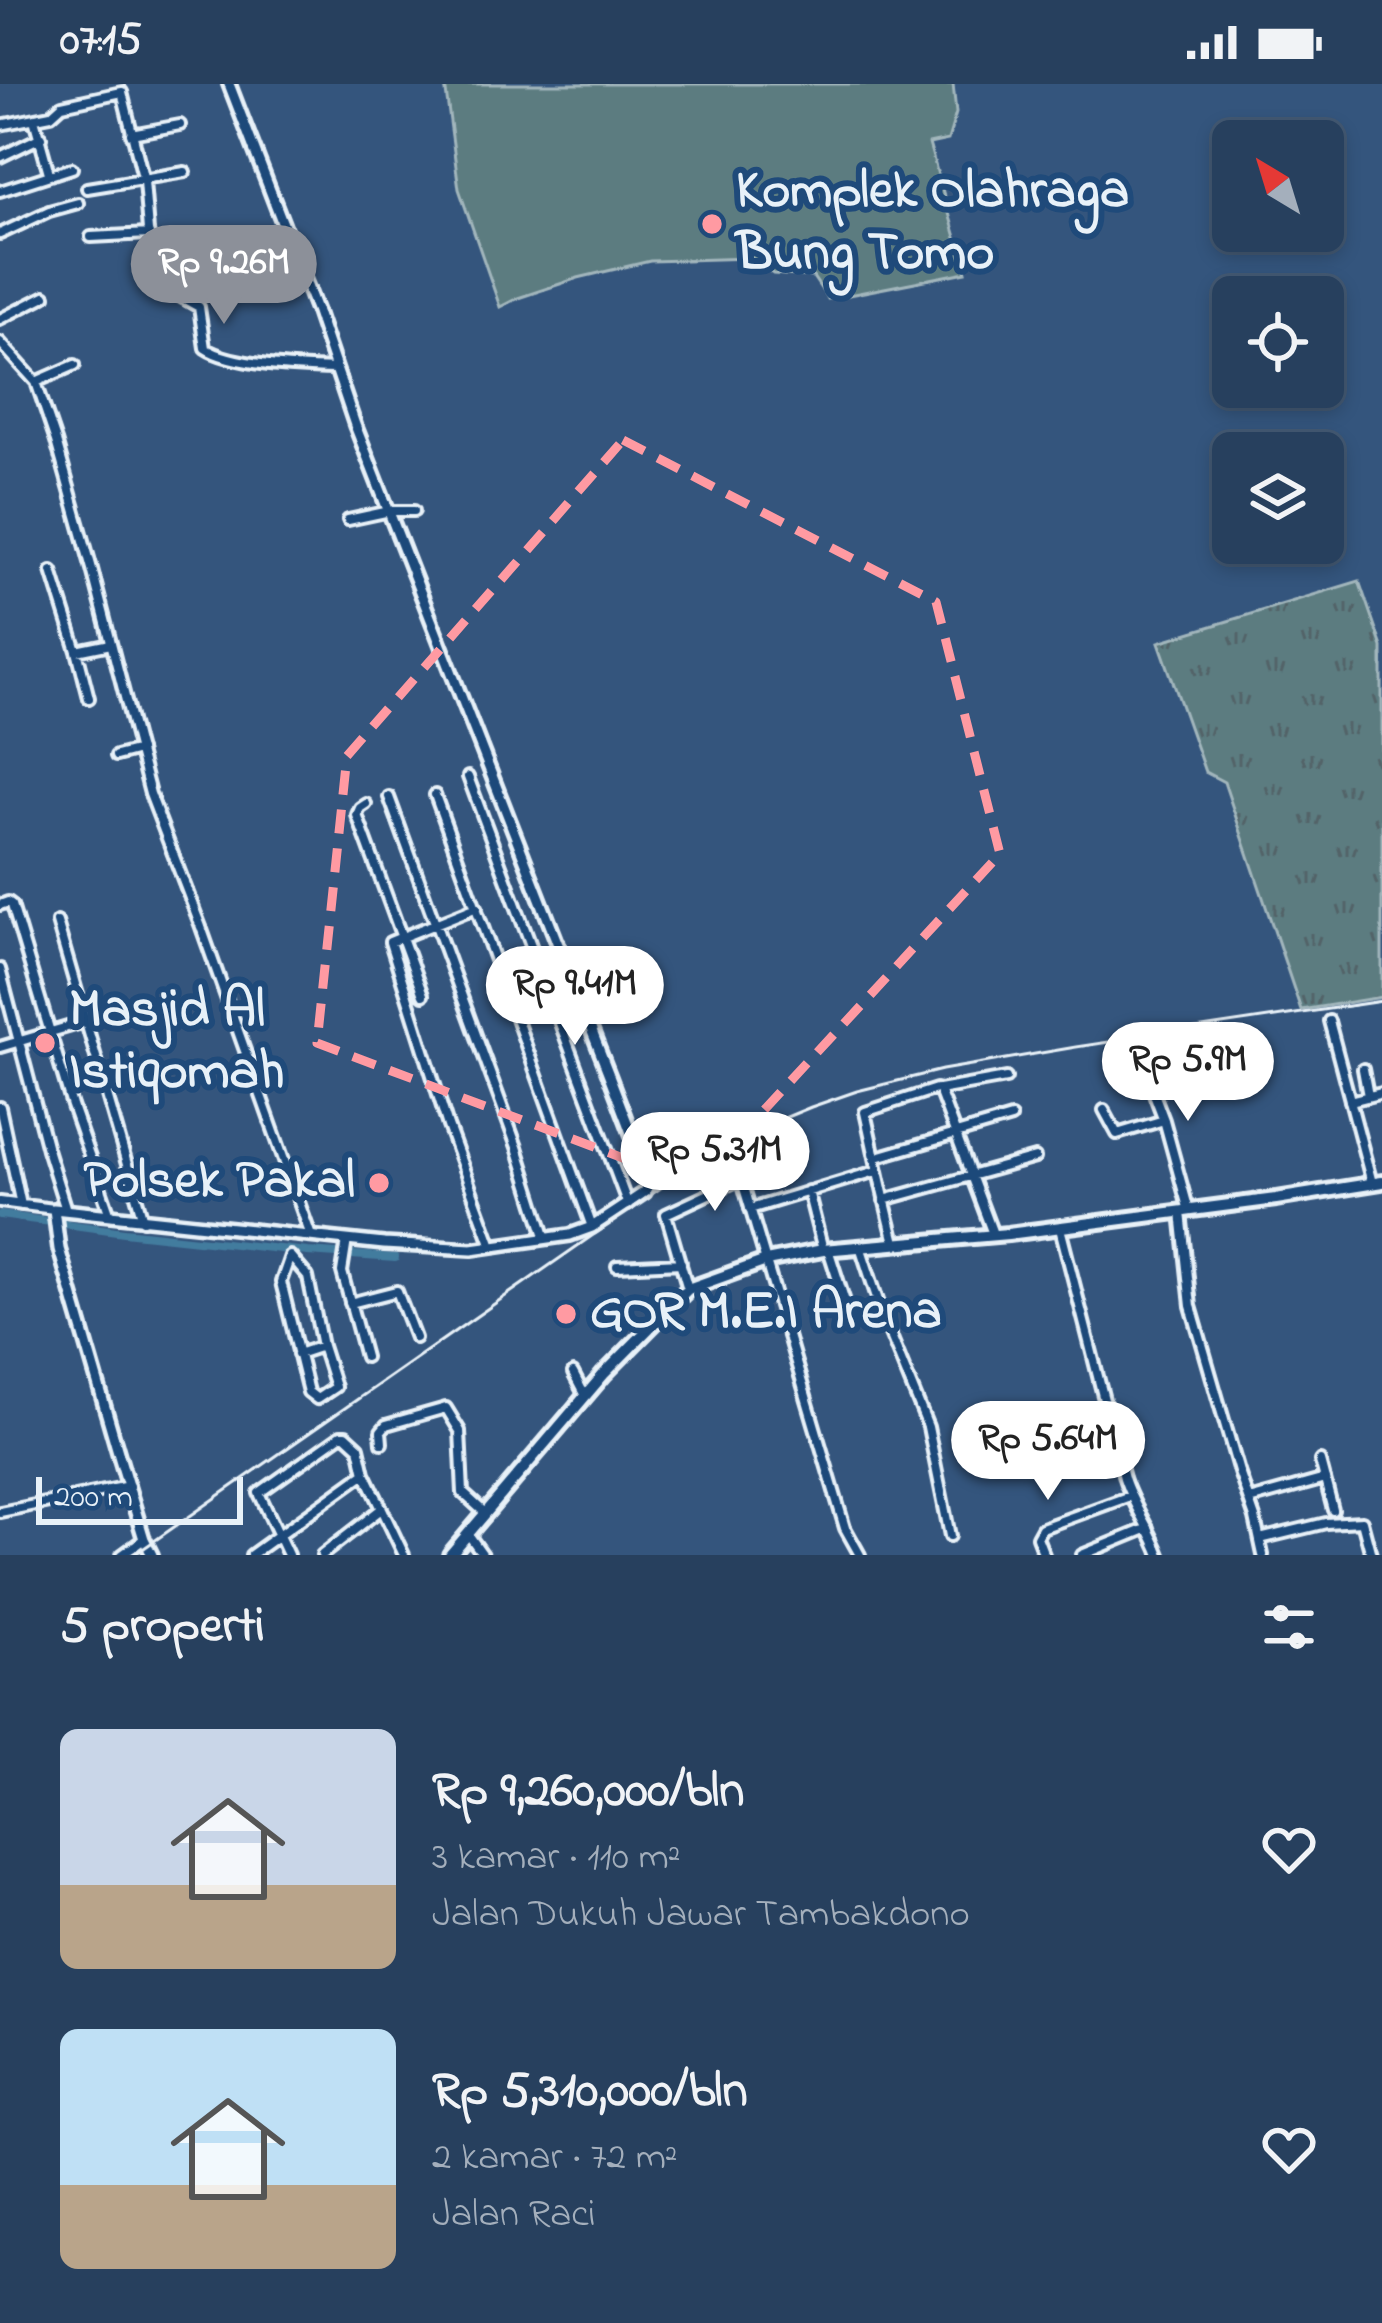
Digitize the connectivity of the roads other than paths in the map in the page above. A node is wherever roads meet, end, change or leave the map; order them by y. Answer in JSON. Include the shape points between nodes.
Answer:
{"nodes":[{"id":1,"x":229,"y":84,"type":"edge"},
{"id":2,"x":34,"y":119,"type":"junction"},
{"id":3,"x":0,"y":125,"type":"edge"},
{"id":4,"x":180,"y":125,"type":"dead end"},
{"id":5,"x":131,"y":134,"type":"junction"},
{"id":6,"x":41,"y":137,"type":"junction"},
{"id":7,"x":0,"y":157,"type":"edge"},
{"id":8,"x":71,"y":169,"type":"dead end"},
{"id":9,"x":185,"y":172,"type":"dead end"},
{"id":10,"x":49,"y":173,"type":"junction"},
{"id":11,"x":144,"y":181,"type":"junction"},
{"id":12,"x":87,"y":188,"type":"dead end"},
{"id":13,"x":0,"y":191,"type":"edge"},
{"id":14,"x":78,"y":203,"type":"dead end"},
{"id":15,"x":0,"y":234,"type":"edge"},
{"id":16,"x":149,"y":234,"type":"junction"},
{"id":17,"x":91,"y":237,"type":"dead end"},
{"id":18,"x":45,"y":296,"type":"dead end"},
{"id":19,"x":0,"y":319,"type":"edge"},
{"id":20,"x":0,"y":342,"type":"edge"},
{"id":21,"x":75,"y":365,"type":"dead end"},
{"id":22,"x":336,"y":369,"type":"junction"},
{"id":23,"x":36,"y":382,"type":"junction"},
{"id":24,"x":390,"y":511,"type":"junction"},
{"id":25,"x":415,"y":511,"type":"dead end"},
{"id":26,"x":348,"y":520,"type":"dead end"},
{"id":27,"x":52,"y":572,"type":"dead end"},
{"id":28,"x":111,"y":644,"type":"junction"},
{"id":29,"x":77,"y":651,"type":"junction"},
{"id":30,"x":89,"y":698,"type":"dead end"},
{"id":31,"x":139,"y":750,"type":"junction"},
{"id":32,"x":116,"y":756,"type":"dead end"},
{"id":33,"x":468,"y":777,"type":"dead end"},
{"id":34,"x":436,"y":795,"type":"dead end"},
{"id":35,"x":389,"y":797,"type":"dead end"},
{"id":36,"x":366,"y":805,"type":"dead end"},
{"id":37,"x":0,"y":904,"type":"edge"},
{"id":38,"x":477,"y":907,"type":"junction"},
{"id":39,"x":57,"y":922,"type":"dead end"},
{"id":40,"x":437,"y":923,"type":"junction"},
{"id":41,"x":397,"y":938,"type":"junction"},
{"id":42,"x":0,"y":969,"type":"edge"},
{"id":43,"x":423,"y":995,"type":"dead end"},
{"id":44,"x":88,"y":1021,"type":"junction"},
{"id":45,"x":1329,"y":1021,"type":"dead end"},
{"id":46,"x":51,"y":1033,"type":"junction"},
{"id":47,"x":20,"y":1042,"type":"junction"},
{"id":48,"x":0,"y":1046,"type":"edge"},
{"id":49,"x":1142,"y":1062,"type":"dead end"},
{"id":50,"x":1363,"y":1069,"type":"dead end"},
{"id":51,"x":1006,"y":1078,"type":"dead end"},
{"id":52,"x":939,"y":1090,"type":"junction"},
{"id":53,"x":1382,"y":1093,"type":"edge"},
{"id":54,"x":1368,"y":1096,"type":"junction"},
{"id":55,"x":1350,"y":1101,"type":"junction"},
{"id":56,"x":0,"y":1107,"type":"edge"},
{"id":57,"x":1104,"y":1110,"type":"dead end"},
{"id":58,"x":1011,"y":1118,"type":"dead end"},
{"id":59,"x":1164,"y":1120,"type":"junction"},
{"id":60,"x":956,"y":1134,"type":"junction"},
{"id":61,"x":790,"y":1146,"type":"dead end"},
{"id":62,"x":877,"y":1157,"type":"junction"},
{"id":63,"x":1035,"y":1158,"type":"dead end"},
{"id":64,"x":876,"y":1171,"type":"junction"},
{"id":65,"x":971,"y":1176,"type":"junction"},
{"id":66,"x":741,"y":1178,"type":"junction"},
{"id":67,"x":1377,"y":1182,"type":"edge"},
{"id":68,"x":808,"y":1191,"type":"junction"},
{"id":69,"x":884,"y":1200,"type":"junction"},
{"id":70,"x":0,"y":1202,"type":"edge"},
{"id":71,"x":22,"y":1205,"type":"junction"},
{"id":72,"x":628,"y":1205,"type":"junction"},
{"id":73,"x":750,"y":1209,"type":"junction"},
{"id":74,"x":58,"y":1211,"type":"junction"},
{"id":75,"x":1185,"y":1212,"type":"junction"},
{"id":76,"x":110,"y":1215,"type":"junction"},
{"id":77,"x":143,"y":1220,"type":"junction"},
{"id":78,"x":1060,"y":1226,"type":"junction"},
{"id":79,"x":592,"y":1227,"type":"junction"},
{"id":80,"x":292,"y":1234,"type":"junction"},
{"id":81,"x":310,"y":1236,"type":"junction"},
{"id":82,"x":545,"y":1236,"type":"junction"},
{"id":83,"x":993,"y":1236,"type":"junction"},
{"id":84,"x":895,"y":1242,"type":"junction"},
{"id":85,"x":860,"y":1245,"type":"junction"},
{"id":86,"x":492,"y":1246,"type":"junction"},
{"id":87,"x":346,"y":1248,"type":"junction"},
{"id":88,"x":825,"y":1250,"type":"junction"},
{"id":89,"x":290,"y":1256,"type":"junction"},
{"id":90,"x":766,"y":1262,"type":"junction"},
{"id":91,"x":681,"y":1263,"type":"junction"},
{"id":92,"x":617,"y":1267,"type":"dead end"},
{"id":93,"x":305,"y":1273,"type":"junction"},
{"id":94,"x":281,"y":1282,"type":"junction"},
{"id":95,"x":688,"y":1289,"type":"junction"},
{"id":96,"x":349,"y":1303,"type":"junction"},
{"id":97,"x":847,"y":1308,"type":"dead end"},
{"id":98,"x":415,"y":1338,"type":"dead end"},
{"id":99,"x":322,"y":1346,"type":"junction"},
{"id":100,"x":298,"y":1354,"type":"junction"},
{"id":101,"x":364,"y":1357,"type":"dead end"},
{"id":102,"x":573,"y":1373,"type":"dead end"},
{"id":103,"x":585,"y":1396,"type":"junction"},
{"id":104,"x":382,"y":1443,"type":"dead end"},
{"id":105,"x":1320,"y":1461,"type":"dead end"},
{"id":106,"x":365,"y":1473,"type":"junction"},
{"id":107,"x":1324,"y":1479,"type":"junction"},
{"id":108,"x":129,"y":1486,"type":"junction"},
{"id":109,"x":1130,"y":1496,"type":"junction"},
{"id":110,"x":1249,"y":1500,"type":"junction"},
{"id":111,"x":380,"y":1510,"type":"junction"},
{"id":112,"x":1333,"y":1510,"type":"dead end"},
{"id":113,"x":0,"y":1512,"type":"edge"},
{"id":114,"x":485,"y":1514,"type":"junction"},
{"id":115,"x":1148,"y":1528,"type":"junction"},
{"id":116,"x":280,"y":1534,"type":"junction"},
{"id":117,"x":468,"y":1534,"type":"junction"},
{"id":118,"x":950,"y":1536,"type":"dead end"},
{"id":119,"x":144,"y":1539,"type":"junction"},
{"id":120,"x":1261,"y":1539,"type":"junction"},
{"id":121,"x":399,"y":1553,"type":"edge"},
{"id":122,"x":122,"y":1555,"type":"edge"},
{"id":123,"x":152,"y":1555,"type":"edge"},
{"id":124,"x":251,"y":1555,"type":"edge"},
{"id":125,"x":288,"y":1555,"type":"edge"},
{"id":126,"x":322,"y":1555,"type":"edge"},
{"id":127,"x":450,"y":1555,"type":"edge"},
{"id":128,"x":483,"y":1555,"type":"edge"},
{"id":129,"x":860,"y":1555,"type":"edge"},
{"id":130,"x":1044,"y":1555,"type":"edge"},
{"id":131,"x":1082,"y":1555,"type":"edge"},
{"id":132,"x":1160,"y":1555,"type":"edge"},
{"id":133,"x":1263,"y":1555,"type":"edge"},
{"id":134,"x":1371,"y":1555,"type":"edge"}],
"edges":[{"from":1,"to":22,"type":"street"},
{"from":2,"to":3,"type":"street"},
{"from":2,"to":5,"type":"street","via":[[122,92]]},
{"from":2,"to":6,"type":"street"},
{"from":4,"to":5,"type":"street"},
{"from":5,"to":11,"type":"street"},
{"from":6,"to":7,"type":"street"},
{"from":6,"to":10,"type":"street"},
{"from":8,"to":10,"type":"street"},
{"from":9,"to":11,"type":"street"},
{"from":10,"to":13,"type":"street"},
{"from":11,"to":12,"type":"street"},
{"from":11,"to":16,"type":"street"},
{"from":14,"to":15,"type":"street"},
{"from":16,"to":17,"type":"street"},
{"from":16,"to":22,"type":"street","via":[[159,285],[199,307],[210,352]]},
{"from":18,"to":19,"type":"street"},
{"from":20,"to":23,"type":"street"},
{"from":21,"to":23,"type":"street"},
{"from":22,"to":24,"type":"street"},
{"from":23,"to":28,"type":"street"},
{"from":24,"to":25,"type":"street"},
{"from":24,"to":26,"type":"street"},
{"from":24,"to":72,"type":"street","via":[[646,1172],[645,1192]]},
{"from":27,"to":29,"type":"street"},
{"from":28,"to":29,"type":"street"},
{"from":28,"to":31,"type":"street"},
{"from":29,"to":30,"type":"street"},
{"from":31,"to":32,"type":"street"},
{"from":31,"to":81,"type":"street"},
{"from":33,"to":72,"type":"street"},
{"from":34,"to":38,"type":"street"},
{"from":35,"to":40,"type":"street"},
{"from":36,"to":41,"type":"street","via":[[357,815]]},
{"from":37,"to":46,"type":"street","via":[[11,904]]},
{"from":38,"to":40,"type":"street"},
{"from":38,"to":79,"type":"street"},
{"from":39,"to":44,"type":"street"},
{"from":40,"to":41,"type":"street"},
{"from":40,"to":82,"type":"street"},
{"from":41,"to":43,"type":"street"},
{"from":41,"to":86,"type":"street","via":[[390,942]]},
{"from":42,"to":47,"type":"street"},
{"from":44,"to":46,"type":"street"},
{"from":44,"to":77,"type":"street"},
{"from":45,"to":55,"type":"street"},
{"from":46,"to":47,"type":"street"},
{"from":46,"to":76,"type":"street"},
{"from":47,"to":48,"type":"street"},
{"from":47,"to":74,"type":"street"},
{"from":49,"to":59,"type":"street"},
{"from":50,"to":54,"type":"street"},
{"from":51,"to":52,"type":"street"},
{"from":52,"to":60,"type":"street"},
{"from":52,"to":62,"type":"street","via":[[865,1111]]},
{"from":53,"to":54,"type":"street"},
{"from":54,"to":55,"type":"street"},
{"from":55,"to":67,"type":"street"},
{"from":56,"to":71,"type":"street"},
{"from":57,"to":59,"type":"street","via":[[1117,1134]]},
{"from":58,"to":60,"type":"street"},
{"from":59,"to":75,"type":"street"},
{"from":60,"to":62,"type":"street"},
{"from":60,"to":65,"type":"street"},
{"from":61,"to":66,"type":"street","via":[[741,1170]]},
{"from":62,"to":64,"type":"street"},
{"from":63,"to":65,"type":"street"},
{"from":64,"to":68,"type":"street"},
{"from":64,"to":69,"type":"street"},
{"from":65,"to":69,"type":"street"},
{"from":65,"to":83,"type":"street"},
{"from":66,"to":73,"type":"street"},
{"from":66,"to":91,"type":"street","via":[[667,1212]]},
{"from":67,"to":75,"type":"main road"},
{"from":68,"to":73,"type":"street"},
{"from":68,"to":88,"type":"street"},
{"from":69,"to":84,"type":"street"},
{"from":70,"to":71,"type":"street"},
{"from":71,"to":74,"type":"street"},
{"from":72,"to":79,"type":"street"},
{"from":73,"to":90,"type":"street"},
{"from":74,"to":76,"type":"street"},
{"from":74,"to":108,"type":"street","via":[[55,1232]]},
{"from":75,"to":78,"type":"main road"},
{"from":75,"to":110,"type":"street","via":[[1191,1306]]},
{"from":76,"to":77,"type":"street"},
{"from":77,"to":80,"type":"street"},
{"from":78,"to":83,"type":"main road"},
{"from":78,"to":109,"type":"street"},
{"from":79,"to":82,"type":"street"},
{"from":80,"to":81,"type":"street"},
{"from":80,"to":89,"type":"street"},
{"from":81,"to":87,"type":"street"},
{"from":82,"to":86,"type":"street"},
{"from":83,"to":84,"type":"main road"},
{"from":84,"to":85,"type":"main road"},
{"from":85,"to":88,"type":"main road"},
{"from":85,"to":118,"type":"street","via":[[928,1426]]},
{"from":86,"to":87,"type":"street"},
{"from":87,"to":96,"type":"street"},
{"from":88,"to":90,"type":"main road"},
{"from":88,"to":97,"type":"street"},
{"from":89,"to":93,"type":"street"},
{"from":89,"to":94,"type":"street"},
{"from":90,"to":95,"type":"main road"},
{"from":90,"to":129,"type":"street","via":[[845,1528]]},
{"from":91,"to":92,"type":"street"},
{"from":91,"to":95,"type":"street"},
{"from":93,"to":94,"type":"street"},
{"from":93,"to":99,"type":"street"},
{"from":94,"to":100,"type":"street"},
{"from":95,"to":103,"type":"main road"},
{"from":96,"to":98,"type":"street","via":[[399,1292]]},
{"from":96,"to":101,"type":"street"},
{"from":99,"to":100,"type":"street"},
{"from":99,"to":100,"type":"street","via":[[335,1387],[317,1399]]},
{"from":102,"to":103,"type":"street"},
{"from":103,"to":114,"type":"main road"},
{"from":104,"to":114,"type":"street","via":[[386,1425],[446,1408],[460,1431],[463,1493]]},
{"from":105,"to":107,"type":"street"},
{"from":106,"to":111,"type":"street"},
{"from":106,"to":116,"type":"street"},
{"from":106,"to":116,"type":"street","via":[[359,1447],[341,1435],[265,1486],[260,1497]]},
{"from":107,"to":110,"type":"street"},
{"from":107,"to":112,"type":"street"},
{"from":108,"to":113,"type":"street"},
{"from":108,"to":119,"type":"street"},
{"from":109,"to":115,"type":"street"},
{"from":109,"to":130,"type":"street","via":[[1042,1528]]},
{"from":110,"to":120,"type":"street"},
{"from":111,"to":121,"type":"street"},
{"from":111,"to":126,"type":"street"},
{"from":114,"to":117,"type":"main road"},
{"from":115,"to":131,"type":"street"},
{"from":115,"to":132,"type":"street"},
{"from":116,"to":124,"type":"street"},
{"from":116,"to":125,"type":"street"},
{"from":117,"to":127,"type":"main road"},
{"from":117,"to":128,"type":"street"},
{"from":119,"to":122,"type":"street"},
{"from":119,"to":123,"type":"street"},
{"from":120,"to":133,"type":"street"},
{"from":120,"to":134,"type":"street","via":[[1362,1521]]}]}
